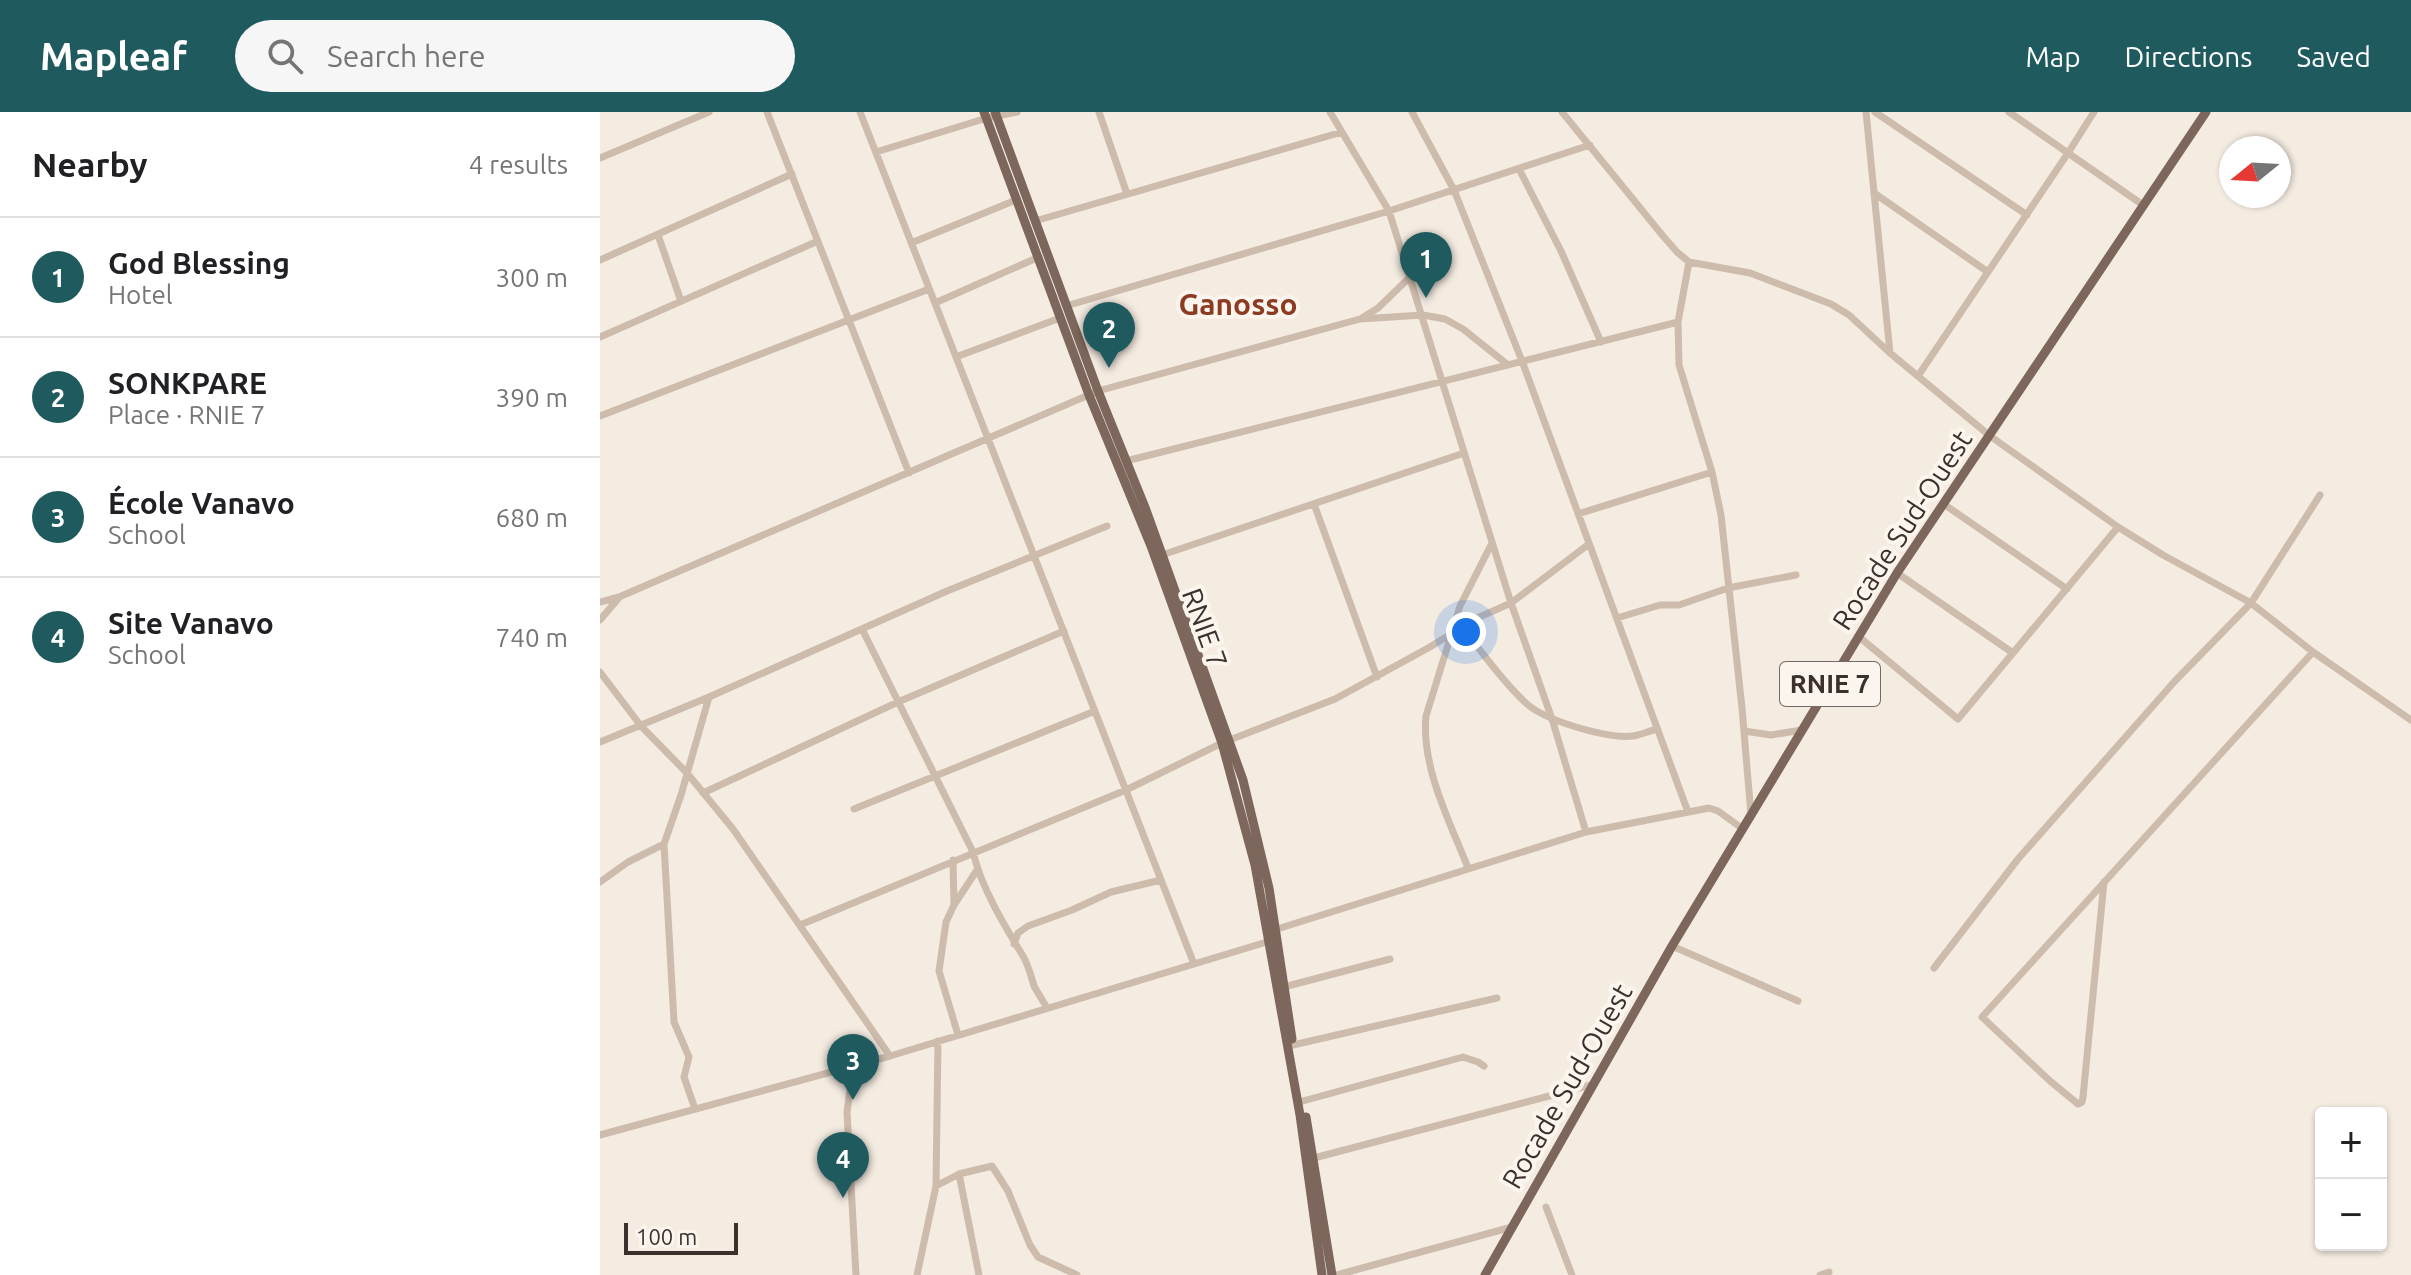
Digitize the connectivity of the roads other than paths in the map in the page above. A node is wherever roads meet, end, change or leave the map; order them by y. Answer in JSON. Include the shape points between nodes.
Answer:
{"nodes":[{"id":1,"x":709,"y":112,"type":"edge"},
{"id":2,"x":767,"y":112,"type":"edge"},
{"id":3,"x":860,"y":112,"type":"edge"},
{"id":4,"x":1017,"y":112,"type":"edge"},
{"id":5,"x":1099,"y":112,"type":"edge"},
{"id":6,"x":1330,"y":112,"type":"edge"},
{"id":7,"x":1412,"y":112,"type":"edge"},
{"id":8,"x":1562,"y":112,"type":"edge"},
{"id":9,"x":1866,"y":112,"type":"edge"},
{"id":10,"x":1875,"y":112,"type":"edge"},
{"id":11,"x":2009,"y":112,"type":"edge"},
{"id":12,"x":2094,"y":112,"type":"edge"},
{"id":13,"x":2206,"y":112,"type":"edge"},
{"id":14,"x":990,"y":114,"type":"edge"},
{"id":15,"x":1342,"y":132,"type":"junction"},
{"id":16,"x":1590,"y":145,"type":"junction"},
{"id":17,"x":876,"y":152,"type":"junction"},
{"id":18,"x":2068,"y":153,"type":"junction"},
{"id":19,"x":600,"y":158,"type":"edge"},
{"id":20,"x":1519,"y":169,"type":"junction"},
{"id":21,"x":792,"y":174,"type":"junction"},
{"id":22,"x":1454,"y":190,"type":"junction"},
{"id":23,"x":1874,"y":193,"type":"junction"},
{"id":24,"x":1127,"y":194,"type":"junction"},
{"id":25,"x":1016,"y":200,"type":"junction"},
{"id":26,"x":2143,"y":205,"type":"junction"},
{"id":27,"x":1389,"y":211,"type":"junction"},
{"id":28,"x":2027,"y":215,"type":"junction"},
{"id":29,"x":1035,"y":221,"type":"junction"},
{"id":30,"x":658,"y":235,"type":"junction"},
{"id":31,"x":818,"y":241,"type":"junction"},
{"id":32,"x":911,"y":243,"type":"junction"},
{"id":33,"x":1039,"y":257,"type":"junction"},
{"id":34,"x":600,"y":260,"type":"edge"},
{"id":35,"x":1689,"y":262,"type":"junction"},
{"id":36,"x":1988,"y":272,"type":"junction"},
{"id":37,"x":1409,"y":278,"type":"junction"},
{"id":38,"x":929,"y":289,"type":"junction"},
{"id":39,"x":681,"y":301,"type":"junction"},
{"id":40,"x":935,"y":303,"type":"junction"},
{"id":41,"x":1066,"y":306,"type":"junction"},
{"id":42,"x":1423,"y":315,"type":"junction"},
{"id":43,"x":1060,"y":318,"type":"junction"},
{"id":44,"x":1360,"y":319,"type":"junction"},
{"id":45,"x":849,"y":320,"type":"junction"},
{"id":46,"x":1678,"y":322,"type":"junction"},
{"id":47,"x":600,"y":337,"type":"edge"},
{"id":48,"x":1601,"y":342,"type":"junction"},
{"id":49,"x":1890,"y":353,"type":"junction"},
{"id":50,"x":956,"y":357,"type":"junction"},
{"id":51,"x":1522,"y":361,"type":"junction"},
{"id":52,"x":1508,"y":365,"type":"junction"},
{"id":53,"x":1918,"y":376,"type":"junction"},
{"id":54,"x":1441,"y":382,"type":"junction"},
{"id":55,"x":1094,"y":393,"type":"junction"},
{"id":56,"x":600,"y":416,"type":"edge"},
{"id":57,"x":1990,"y":436,"type":"junction"},
{"id":58,"x":988,"y":438,"type":"junction"},
{"id":59,"x":1464,"y":453,"type":"junction"},
{"id":60,"x":1126,"y":461,"type":"junction"},
{"id":61,"x":1712,"y":472,"type":"junction"},
{"id":62,"x":909,"y":473,"type":"junction"},
{"id":63,"x":2320,"y":495,"type":"dead end"},
{"id":64,"x":1314,"y":504,"type":"junction"},
{"id":65,"x":1945,"y":505,"type":"junction"},
{"id":66,"x":1578,"y":514,"type":"junction"},
{"id":67,"x":1107,"y":526,"type":"dead end"},
{"id":68,"x":2118,"y":527,"type":"junction"},
{"id":69,"x":1492,"y":543,"type":"junction"},
{"id":70,"x":1589,"y":544,"type":"junction"},
{"id":71,"x":1162,"y":555,"type":"junction"},
{"id":72,"x":1034,"y":556,"type":"junction"},
{"id":73,"x":1897,"y":573,"type":"junction"},
{"id":74,"x":1796,"y":575,"type":"dead end"},
{"id":75,"x":1728,"y":588,"type":"junction"},
{"id":76,"x":2067,"y":589,"type":"junction"},
{"id":77,"x":619,"y":597,"type":"junction"},
{"id":78,"x":600,"y":602,"type":"edge"},
{"id":79,"x":1511,"y":603,"type":"junction"},
{"id":80,"x":2251,"y":603,"type":"junction"},
{"id":81,"x":1617,"y":618,"type":"junction"},
{"id":82,"x":600,"y":620,"type":"edge"},
{"id":83,"x":1455,"y":620,"type":"junction"},
{"id":84,"x":1461,"y":628,"type":"junction"},
{"id":85,"x":862,"y":629,"type":"junction"},
{"id":86,"x":1064,"y":631,"type":"junction"},
{"id":87,"x":1450,"y":634,"type":"junction"},
{"id":88,"x":1858,"y":636,"type":"junction"},
{"id":89,"x":2313,"y":652,"type":"junction"},
{"id":90,"x":2013,"y":653,"type":"junction"},
{"id":91,"x":600,"y":672,"type":"edge"},
{"id":92,"x":1377,"y":677,"type":"junction"},
{"id":93,"x":709,"y":697,"type":"junction"},
{"id":94,"x":898,"y":702,"type":"junction"},
{"id":95,"x":1095,"y":711,"type":"junction"},
{"id":96,"x":1552,"y":719,"type":"junction"},
{"id":97,"x":2411,"y":720,"type":"edge"},
{"id":98,"x":641,"y":726,"type":"junction"},
{"id":99,"x":1657,"y":729,"type":"junction"},
{"id":100,"x":1802,"y":730,"type":"junction"},
{"id":101,"x":1744,"y":731,"type":"junction"},
{"id":102,"x":600,"y":742,"type":"edge"},
{"id":103,"x":1225,"y":742,"type":"junction"},
{"id":104,"x":687,"y":773,"type":"junction"},
{"id":105,"x":935,"y":776,"type":"junction"},
{"id":106,"x":1126,"y":790,"type":"junction"},
{"id":107,"x":703,"y":793,"type":"junction"},
{"id":108,"x":854,"y":809,"type":"dead end"},
{"id":109,"x":1688,"y":812,"type":"junction"},
{"id":110,"x":1751,"y":816,"type":"junction"},
{"id":111,"x":1743,"y":829,"type":"junction"},
{"id":112,"x":1586,"y":832,"type":"junction"},
{"id":113,"x":664,"y":844,"type":"junction"},
{"id":114,"x":973,"y":852,"type":"junction"},
{"id":115,"x":953,"y":860,"type":"junction"},
{"id":116,"x":1468,"y":868,"type":"junction"},
{"id":117,"x":977,"y":870,"type":"junction"},
{"id":118,"x":1161,"y":880,"type":"junction"},
{"id":119,"x":600,"y":882,"type":"edge"},
{"id":120,"x":2104,"y":882,"type":"junction"},
{"id":121,"x":954,"y":905,"type":"junction"},
{"id":122,"x":800,"y":925,"type":"junction"},
{"id":123,"x":1273,"y":937,"type":"junction"},
{"id":124,"x":1014,"y":945,"type":"junction"},
{"id":125,"x":1672,"y":946,"type":"junction"},
{"id":126,"x":1390,"y":959,"type":"dead end"},
{"id":127,"x":1194,"y":964,"type":"junction"},
{"id":128,"x":1934,"y":968,"type":"dead end"},
{"id":129,"x":1284,"y":987,"type":"junction"},
{"id":130,"x":1497,"y":998,"type":"dead end"},
{"id":131,"x":1798,"y":1001,"type":"dead end"},
{"id":132,"x":1047,"y":1008,"type":"junction"},
{"id":133,"x":958,"y":1035,"type":"junction"},
{"id":134,"x":938,"y":1041,"type":"junction"},
{"id":135,"x":1293,"y":1045,"type":"junction"},
{"id":136,"x":890,"y":1056,"type":"junction"},
{"id":137,"x":1484,"y":1066,"type":"dead end"},
{"id":138,"x":1591,"y":1085,"type":"junction"},
{"id":139,"x":850,"y":1090,"type":"dead end"},
{"id":140,"x":1303,"y":1101,"type":"junction"},
{"id":141,"x":695,"y":1109,"type":"junction"},
{"id":142,"x":600,"y":1135,"type":"edge"},
{"id":143,"x":1314,"y":1158,"type":"junction"},
{"id":144,"x":959,"y":1174,"type":"junction"},
{"id":145,"x":936,"y":1186,"type":"junction"},
{"id":146,"x":1546,"y":1207,"type":"dead end"},
{"id":147,"x":1512,"y":1227,"type":"junction"},
{"id":148,"x":1487,"y":1274,"type":"edge"},
{"id":149,"x":856,"y":1275,"type":"edge"},
{"id":150,"x":917,"y":1275,"type":"edge"},
{"id":151,"x":979,"y":1275,"type":"edge"},
{"id":152,"x":1077,"y":1275,"type":"edge"},
{"id":153,"x":1322,"y":1275,"type":"edge"},
{"id":154,"x":1335,"y":1275,"type":"edge"},
{"id":155,"x":1572,"y":1275,"type":"edge"}],
"edges":[{"from":1,"to":19,"type":"street"},
{"from":2,"to":21,"type":"street"},
{"from":3,"to":17,"type":"street"},
{"from":4,"to":14,"type":"street"},
{"from":5,"to":24,"type":"street"},
{"from":6,"to":15,"type":"street"},
{"from":7,"to":22,"type":"street"},
{"from":8,"to":16,"type":"street"},
{"from":9,"to":23,"type":"street"},
{"from":10,"to":28,"type":"street"},
{"from":11,"to":18,"type":"street"},
{"from":12,"to":18,"type":"street"},
{"from":13,"to":26,"type":"main road","name":"Rocade Sud-Ouest","number":"RNIE 7"},
{"from":14,"to":17,"type":"street"},
{"from":14,"to":25,"type":"main road","name":"RNIE 7","number":"RNIE 7"},
{"from":14,"to":29,"type":"main road","name":"RNIE 7","number":"RNIE 7"},
{"from":15,"to":24,"type":"street"},
{"from":15,"to":27,"type":"street"},
{"from":16,"to":20,"type":"street"},
{"from":16,"to":35,"type":"street"},
{"from":17,"to":32,"type":"street"},
{"from":18,"to":26,"type":"street"},
{"from":18,"to":28,"type":"street"},
{"from":20,"to":22,"type":"street"},
{"from":20,"to":48,"type":"street"},
{"from":21,"to":30,"type":"street"},
{"from":21,"to":31,"type":"street"},
{"from":22,"to":27,"type":"street"},
{"from":22,"to":51,"type":"street"},
{"from":23,"to":36,"type":"street"},
{"from":23,"to":49,"type":"street"},
{"from":24,"to":29,"type":"street"},
{"from":25,"to":32,"type":"street"},
{"from":25,"to":33,"type":"main road","name":"RNIE 7","number":"RNIE 7"},
{"from":26,"to":57,"type":"main road","name":"Rocade Sud-Ouest","number":"RNIE 7"},
{"from":27,"to":37,"type":"street"},
{"from":27,"to":41,"type":"street"},
{"from":28,"to":36,"type":"street"},
{"from":29,"to":41,"type":"main road","name":"RNIE 7","number":"RNIE 7"},
{"from":30,"to":34,"type":"street"},
{"from":30,"to":39,"type":"street"},
{"from":31,"to":39,"type":"street"},
{"from":31,"to":45,"type":"street"},
{"from":32,"to":38,"type":"street"},
{"from":33,"to":40,"type":"street"},
{"from":33,"to":43,"type":"main road","name":"RNIE 7","number":"RNIE 7"},
{"from":35,"to":46,"type":"street"},
{"from":35,"to":49,"type":"street","via":[[1750,273],[1831,304]]},
{"from":36,"to":53,"type":"street"},
{"from":37,"to":42,"type":"street"},
{"from":37,"to":44,"type":"street"},
{"from":38,"to":40,"type":"street"},
{"from":38,"to":45,"type":"street"},
{"from":39,"to":47,"type":"street"},
{"from":40,"to":50,"type":"street"},
{"from":41,"to":55,"type":"main road","name":"RNIE 7","number":"RNIE 7"},
{"from":42,"to":44,"type":"street"},
{"from":42,"to":52,"type":"street","via":[[1455,323]]},
{"from":42,"to":54,"type":"street"},
{"from":43,"to":50,"type":"street"},
{"from":43,"to":55,"type":"main road","name":"RNIE 7","number":"RNIE 7"},
{"from":44,"to":55,"type":"street"},
{"from":45,"to":56,"type":"street"},
{"from":45,"to":62,"type":"street"},
{"from":46,"to":48,"type":"street"},
{"from":46,"to":61,"type":"street","via":[[1682,381]]},
{"from":48,"to":51,"type":"street"},
{"from":49,"to":53,"type":"street"},
{"from":50,"to":58,"type":"street"},
{"from":51,"to":52,"type":"street"},
{"from":51,"to":66,"type":"street"},
{"from":52,"to":54,"type":"street"},
{"from":53,"to":57,"type":"street"},
{"from":54,"to":59,"type":"street"},
{"from":54,"to":60,"type":"street"},
{"from":55,"to":58,"type":"street"},
{"from":55,"to":60,"type":"main road","name":"RNIE 7","number":"RNIE 7"},
{"from":55,"to":103,"type":"main road","name":"RNIE 7","number":"RNIE 7"},
{"from":57,"to":65,"type":"main road","name":"Rocade Sud-Ouest","number":"RNIE 7"},
{"from":57,"to":68,"type":"street"},
{"from":58,"to":62,"type":"street"},
{"from":58,"to":72,"type":"street"},
{"from":59,"to":64,"type":"street"},
{"from":59,"to":69,"type":"street"},
{"from":60,"to":71,"type":"main road","name":"RNIE 7","number":"RNIE 7"},
{"from":61,"to":66,"type":"street"},
{"from":61,"to":75,"type":"street"},
{"from":62,"to":77,"type":"street"},
{"from":63,"to":80,"type":"street"},
{"from":64,"to":71,"type":"street"},
{"from":64,"to":92,"type":"street"},
{"from":65,"to":73,"type":"main road","name":"Rocade Sud-Ouest","number":"RNIE 7"},
{"from":65,"to":76,"type":"street"},
{"from":66,"to":70,"type":"street"},
{"from":67,"to":72,"type":"street"},
{"from":68,"to":76,"type":"street"},
{"from":68,"to":80,"type":"street"},
{"from":69,"to":79,"type":"street"},
{"from":69,"to":83,"type":"street"},
{"from":70,"to":79,"type":"street"},
{"from":70,"to":81,"type":"street"},
{"from":71,"to":103,"type":"main road","name":"RNIE 7","number":"RNIE 7"},
{"from":72,"to":85,"type":"street"},
{"from":72,"to":86,"type":"street"},
{"from":73,"to":88,"type":"main road","name":"Rocade Sud-Ouest","number":"RNIE 7"},
{"from":73,"to":90,"type":"street"},
{"from":74,"to":75,"type":"street"},
{"from":75,"to":81,"type":"street"},
{"from":75,"to":101,"type":"street"},
{"from":76,"to":90,"type":"street"},
{"from":77,"to":78,"type":"street"},
{"from":77,"to":82,"type":"street"},
{"from":79,"to":84,"type":"street"},
{"from":79,"to":96,"type":"street"},
{"from":80,"to":89,"type":"street"},
{"from":80,"to":128,"type":"street","via":[[2018,859]]},
{"from":81,"to":99,"type":"street"},
{"from":83,"to":84,"type":"street"},
{"from":83,"to":87,"type":"street"},
{"from":84,"to":87,"type":"street"},
{"from":84,"to":96,"type":"street","via":[[1529,705]]},
{"from":85,"to":93,"type":"street"},
{"from":85,"to":94,"type":"street"},
{"from":86,"to":94,"type":"street"},
{"from":86,"to":95,"type":"street"},
{"from":87,"to":92,"type":"street"},
{"from":87,"to":116,"type":"street","via":[[1426,716],[1426,743]]},
{"from":88,"to":90,"type":"street","via":[[1958,719]]},
{"from":88,"to":100,"type":"main road","name":"Rocade Sud-Ouest","number":"RNIE 7"},
{"from":89,"to":97,"type":"street"},
{"from":89,"to":120,"type":"street"},
{"from":91,"to":98,"type":"street"},
{"from":92,"to":103,"type":"street"},
{"from":93,"to":98,"type":"street"},
{"from":93,"to":104,"type":"street"},
{"from":94,"to":105,"type":"street"},
{"from":94,"to":107,"type":"street"},
{"from":95,"to":105,"type":"street"},
{"from":95,"to":106,"type":"street"},
{"from":96,"to":99,"type":"street","via":[[1621,735]]},
{"from":96,"to":112,"type":"street"},
{"from":98,"to":102,"type":"street"},
{"from":98,"to":104,"type":"street"},
{"from":99,"to":109,"type":"street"},
{"from":100,"to":101,"type":"street","via":[[1771,735]]},
{"from":100,"to":110,"type":"main road","name":"Rocade Sud-Ouest","number":"RNIE 7"},
{"from":101,"to":110,"type":"street"},
{"from":103,"to":106,"type":"street"},
{"from":103,"to":123,"type":"main road","name":"RNIE 7","number":"RNIE 7","via":[[1243,780],[1256,832]]},
{"from":104,"to":107,"type":"street"},
{"from":104,"to":113,"type":"street"},
{"from":105,"to":108,"type":"street"},
{"from":105,"to":114,"type":"street"},
{"from":106,"to":114,"type":"street"},
{"from":106,"to":118,"type":"street"},
{"from":107,"to":122,"type":"street"},
{"from":109,"to":111,"type":"street","via":[[1718,811]]},
{"from":109,"to":112,"type":"street"},
{"from":110,"to":111,"type":"main road","name":"Rocade Sud-Ouest","number":"RNIE 7"},
{"from":111,"to":125,"type":"main road","name":"Rocade Sud-Ouest","number":"RNIE 7"},
{"from":112,"to":116,"type":"street"},
{"from":113,"to":119,"type":"street"},
{"from":113,"to":141,"type":"street","via":[[674,1022],[689,1057],[684,1077]]},
{"from":114,"to":115,"type":"street"},
{"from":114,"to":117,"type":"street"},
{"from":115,"to":121,"type":"street"},
{"from":115,"to":122,"type":"street"},
{"from":116,"to":123,"type":"street"},
{"from":117,"to":121,"type":"street"},
{"from":117,"to":124,"type":"street"},
{"from":118,"to":124,"type":"street","via":[[1111,892],[1028,926]]},
{"from":118,"to":127,"type":"street"},
{"from":120,"to":120,"type":"street","via":[[2083,1097],[2078,1104],[1982,1017]]},
{"from":121,"to":133,"type":"street","via":[[946,922],[939,971]]},
{"from":122,"to":136,"type":"street"},
{"from":123,"to":127,"type":"street"},
{"from":123,"to":129,"type":"main road","name":"RNIE 7","number":"RNIE 7"},
{"from":123,"to":153,"type":"main road","name":"RNIE 7","number":"RNIE 7"},
{"from":124,"to":132,"type":"street"},
{"from":125,"to":131,"type":"street"},
{"from":125,"to":138,"type":"main road","name":"Rocade Sud-Ouest","number":"RNIE 7"},
{"from":126,"to":129,"type":"street"},
{"from":127,"to":132,"type":"street"},
{"from":129,"to":135,"type":"main road","name":"RNIE 7","number":"RNIE 7"},
{"from":130,"to":135,"type":"street"},
{"from":132,"to":133,"type":"street"},
{"from":133,"to":134,"type":"street"},
{"from":134,"to":136,"type":"street"},
{"from":134,"to":145,"type":"street"},
{"from":135,"to":140,"type":"main road","name":"RNIE 7","number":"RNIE 7"},
{"from":136,"to":141,"type":"street"},
{"from":137,"to":140,"type":"street","via":[[1463,1057]]},
{"from":138,"to":143,"type":"street"},
{"from":138,"to":147,"type":"main road","name":"Rocade Sud-Ouest","number":"RNIE 7"},
{"from":139,"to":149,"type":"street"},
{"from":140,"to":143,"type":"main road","name":"RNIE 7","number":"RNIE 7"},
{"from":141,"to":142,"type":"street"},
{"from":143,"to":154,"type":"main road","name":"RNIE 7","number":"RNIE 7"},
{"from":144,"to":145,"type":"street"},
{"from":144,"to":151,"type":"street"},
{"from":144,"to":152,"type":"street","via":[[992,1166],[1038,1257]]},
{"from":145,"to":150,"type":"street"},
{"from":146,"to":155,"type":"street"},
{"from":147,"to":148,"type":"main road","name":"Rocade Sud-Ouest","number":"RNIE 7"},
{"from":147,"to":154,"type":"street"}]}
